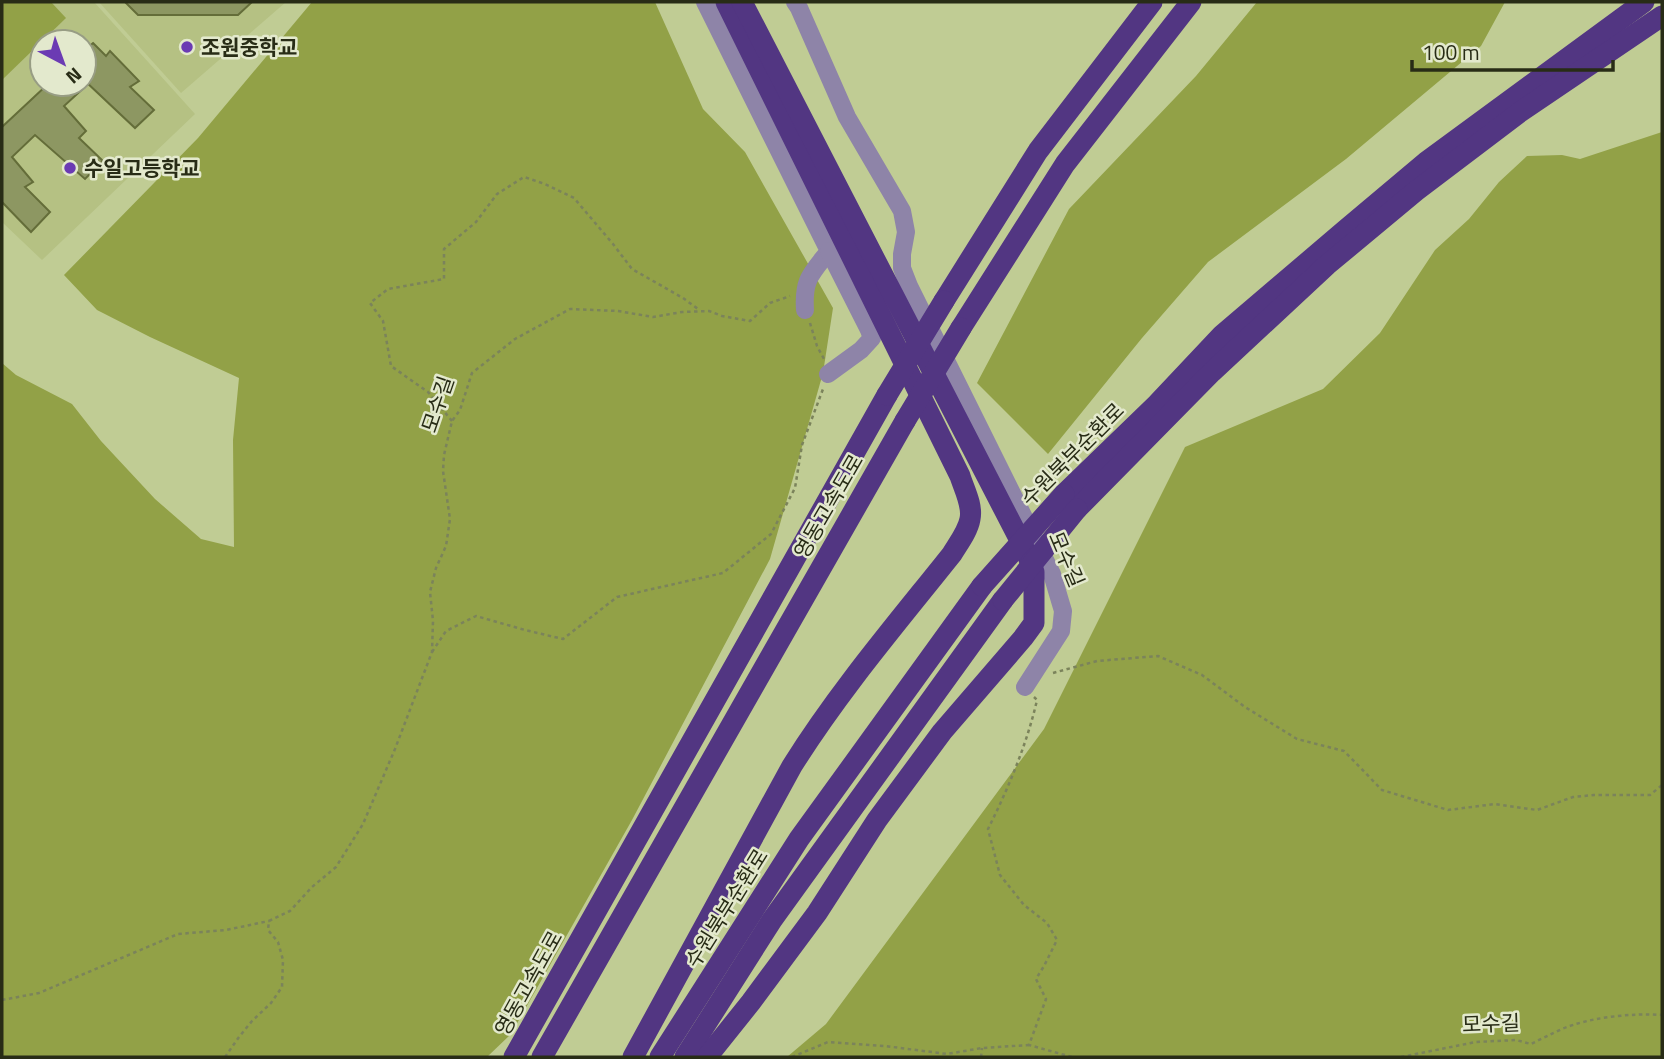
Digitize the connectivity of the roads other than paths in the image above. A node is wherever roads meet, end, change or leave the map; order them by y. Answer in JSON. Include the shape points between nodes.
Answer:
{"nodes":[{"id":1,"x":705,"y":2,"type":"edge"},
{"id":2,"x":726,"y":2,"type":"edge"},
{"id":3,"x":742,"y":2,"type":"edge"},
{"id":4,"x":795,"y":2,"type":"edge"},
{"id":5,"x":1152,"y":2,"type":"edge"},
{"id":6,"x":1191,"y":2,"type":"edge"},
{"id":7,"x":1644,"y":2,"type":"edge"},
{"id":8,"x":1662,"y":16,"type":"edge"},
{"id":9,"x":829,"y":251,"type":"junction"},
{"id":10,"x":804,"y":301,"type":"road end"},
{"id":11,"x":828,"y":374,"type":"road end"},
{"id":12,"x":1070,"y":502,"type":"junction"},
{"id":13,"x":1025,"y":687,"type":"road end"},
{"id":14,"x":514,"y":1057,"type":"edge"},
{"id":15,"x":542,"y":1057,"type":"edge"},
{"id":16,"x":633,"y":1057,"type":"edge"},
{"id":17,"x":660,"y":1057,"type":"edge"},
{"id":18,"x":685,"y":1057,"type":"edge"},
{"id":19,"x":707,"y":1057,"type":"edge"}],
"edges":[{"from":1,"to":9,"type":"street"},
{"from":2,"to":16,"type":"highway","via":[[960,476],[970,519],[952,554],[813,732]]},
{"from":3,"to":19,"type":"highway","via":[[1027,554],[1034,572],[1034,622],[942,732],[817,913]]},
{"from":4,"to":13,"type":"street","name":"모수길","via":[[847,117],[902,211],[906,232],[902,268],[909,286],[1052,574],[1063,611],[1061,631]]},
{"from":5,"to":14,"type":"highway","name":"영동고속도로","bridge":true,"via":[[1038,151],[887,395]]},
{"from":6,"to":15,"type":"highway","name":"영동고속도로","bridge":true,"via":[[1065,164],[961,328]]},
{"from":7,"to":12,"type":"highway","name":"수원북부순환로","via":[[1436,154],[1222,335]]},
{"from":8,"to":12,"type":"highway","name":"수원북부순환로","via":[[1520,112],[1416,191],[1327,265]]},
{"from":9,"to":10,"type":"street","via":[[808,279]]},
{"from":9,"to":11,"type":"street","via":[[872,338]]},
{"from":12,"to":17,"type":"highway","name":"수원북부순환로","bridge":true,"via":[[982,586],[799,839]]},
{"from":12,"to":18,"type":"highway","name":"수원북부순환로","bridge":true,"via":[[772,920]]}]}
